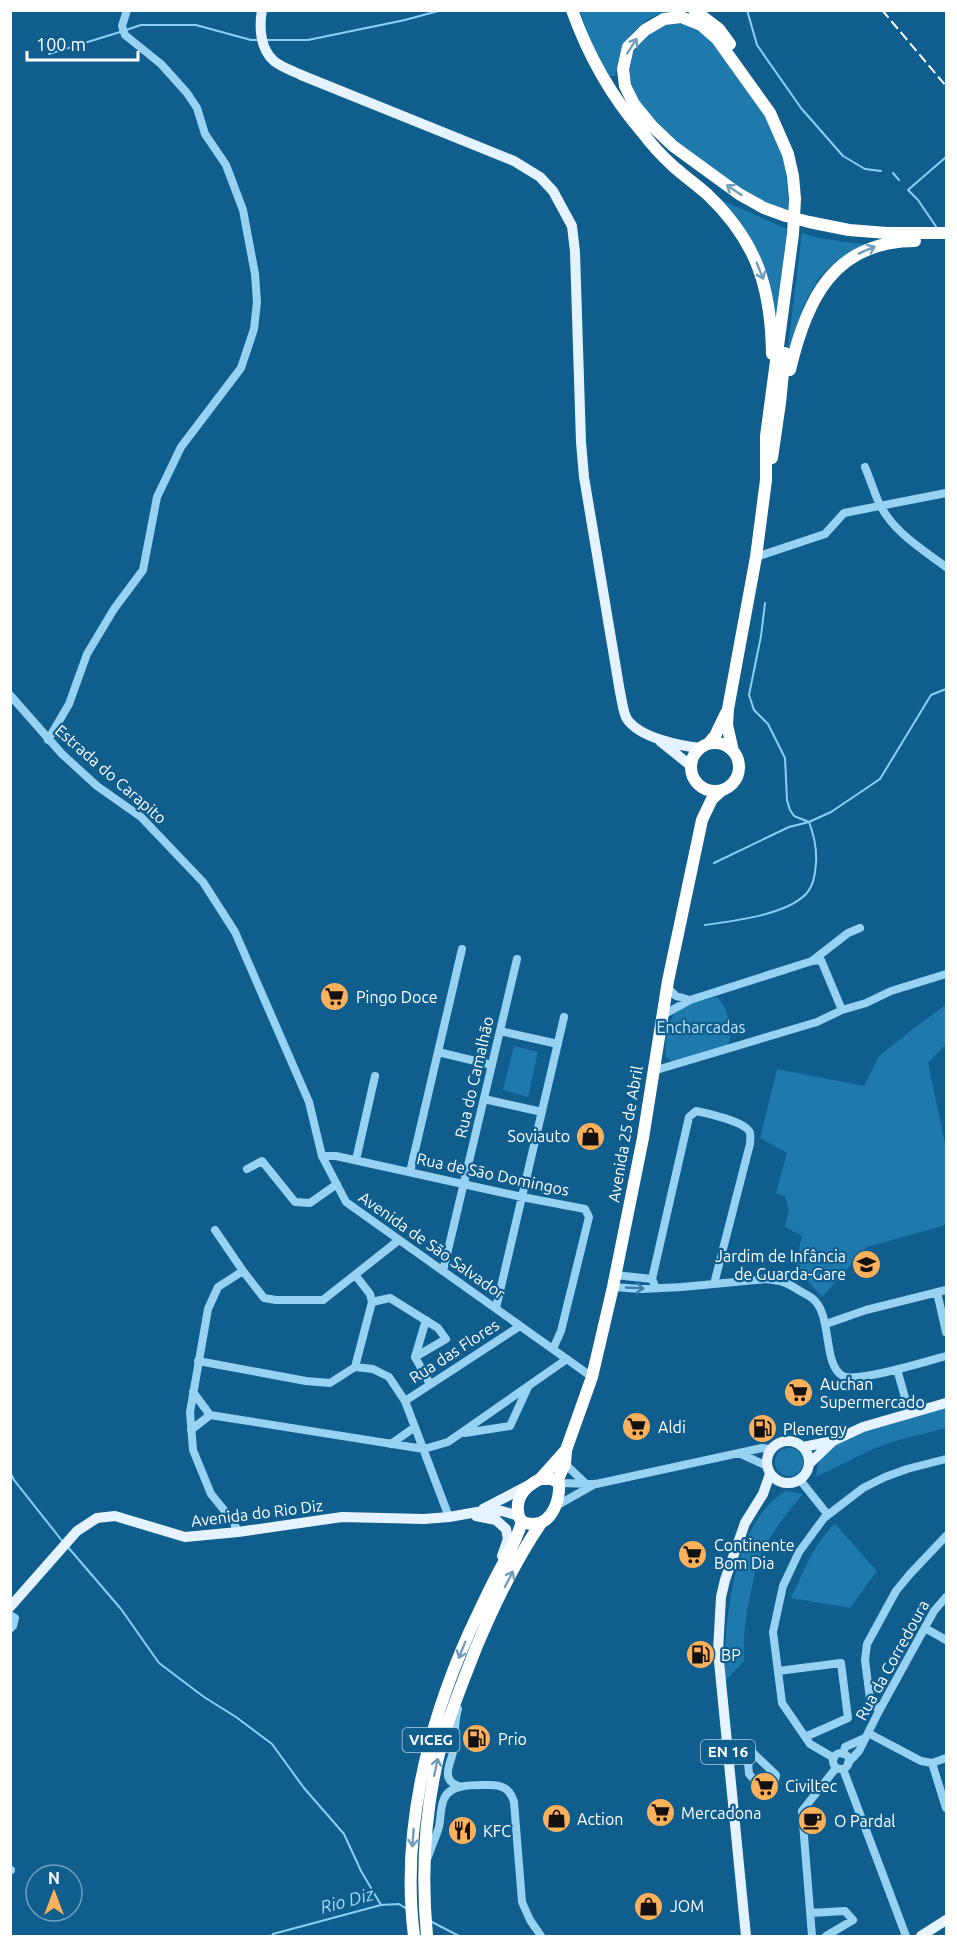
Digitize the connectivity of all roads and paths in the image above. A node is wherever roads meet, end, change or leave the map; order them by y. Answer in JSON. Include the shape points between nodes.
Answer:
{"nodes":[{"id":1,"x":127,"y":10,"type":"edge"},
{"id":2,"x":262,"y":10,"type":"edge"},
{"id":3,"x":572,"y":10,"type":"edge"},
{"id":4,"x":694,"y":10,"type":"edge"},
{"id":5,"x":946,"y":233,"type":"edge"},
{"id":6,"x":946,"y":241,"type":"edge"},
{"id":7,"x":772,"y":383,"type":"junction"},
{"id":8,"x":780,"y":403,"type":"junction"},
{"id":9,"x":865,"y":468,"type":"dead end"},
{"id":10,"x":766,"y":480,"type":"junction"},
{"id":11,"x":946,"y":493,"type":"edge"},
{"id":12,"x":880,"y":505,"type":"junction"},
{"id":13,"x":756,"y":557,"type":"junction"},
{"id":14,"x":946,"y":567,"type":"edge"},
{"id":15,"x":10,"y":695,"type":"edge"},
{"id":16,"x":728,"y":710,"type":"junction"},
{"id":17,"x":655,"y":737,"type":"junction"},
{"id":18,"x":48,"y":740,"type":"junction"},
{"id":19,"x":704,"y":746,"type":"junction"},
{"id":20,"x":734,"y":751,"type":"junction"},
{"id":21,"x":691,"y":765,"type":"junction"},
{"id":22,"x":695,"y":781,"type":"junction"},
{"id":23,"x":722,"y":790,"type":"junction"},
{"id":24,"x":702,"y":820,"type":"junction"},
{"id":25,"x":860,"y":928,"type":"dead end"},
{"id":26,"x":235,"y":932,"type":"joint"},
{"id":27,"x":462,"y":949,"type":"dead end"},
{"id":28,"x":517,"y":959,"type":"dead end"},
{"id":29,"x":812,"y":961,"type":"junction"},
{"id":30,"x":946,"y":975,"type":"edge"},
{"id":31,"x":667,"y":987,"type":"junction"},
{"id":32,"x":690,"y":1000,"type":"junction"},
{"id":33,"x":842,"y":1010,"type":"junction"},
{"id":34,"x":663,"y":1015,"type":"junction"},
{"id":35,"x":564,"y":1017,"type":"dead end"},
{"id":36,"x":500,"y":1032,"type":"junction"},
{"id":37,"x":558,"y":1044,"type":"junction"},
{"id":38,"x":438,"y":1052,"type":"junction"},
{"id":39,"x":492,"y":1065,"type":"junction"},
{"id":40,"x":653,"y":1071,"type":"junction"},
{"id":41,"x":375,"y":1076,"type":"dead end"},
{"id":42,"x":484,"y":1099,"type":"junction"},
{"id":43,"x":542,"y":1112,"type":"junction"},
{"id":44,"x":322,"y":1156,"type":"junction"},
{"id":45,"x":356,"y":1160,"type":"junction"},
{"id":46,"x":247,"y":1169,"type":"dead end"},
{"id":47,"x":410,"y":1172,"type":"junction"},
{"id":48,"x":337,"y":1184,"type":"junction"},
{"id":49,"x":464,"y":1184,"type":"junction"},
{"id":50,"x":522,"y":1197,"type":"junction"},
{"id":51,"x":215,"y":1230,"type":"dead end"},
{"id":52,"x":399,"y":1240,"type":"junction"},
{"id":53,"x":243,"y":1271,"type":"junction"},
{"id":54,"x":443,"y":1271,"type":"junction"},
{"id":55,"x":356,"y":1276,"type":"junction"},
{"id":56,"x":614,"y":1281,"type":"junction"},
{"id":57,"x":654,"y":1283,"type":"junction"},
{"id":58,"x":714,"y":1284,"type":"junction"},
{"id":59,"x":946,"y":1290,"type":"edge"},
{"id":60,"x":937,"y":1293,"type":"junction"},
{"id":61,"x":372,"y":1302,"type":"junction"},
{"id":62,"x":496,"y":1308,"type":"junction"},
{"id":63,"x":426,"y":1320,"type":"junction"},
{"id":64,"x":826,"y":1324,"type":"junction"},
{"id":65,"x":520,"y":1326,"type":"junction"},
{"id":66,"x":946,"y":1332,"type":"edge"},
{"id":67,"x":553,"y":1349,"type":"junction"},
{"id":68,"x":946,"y":1356,"type":"edge"},
{"id":69,"x":415,"y":1357,"type":"junction"},
{"id":70,"x":567,"y":1359,"type":"junction"},
{"id":71,"x":198,"y":1361,"type":"junction"},
{"id":72,"x":355,"y":1367,"type":"junction"},
{"id":73,"x":897,"y":1369,"type":"junction"},
{"id":74,"x":592,"y":1377,"type":"junction"},
{"id":75,"x":430,"y":1384,"type":"junction"},
{"id":76,"x":529,"y":1386,"type":"junction"},
{"id":77,"x":193,"y":1392,"type":"junction"},
{"id":78,"x":405,"y":1401,"type":"junction"},
{"id":79,"x":946,"y":1403,"type":"edge"},
{"id":80,"x":909,"y":1412,"type":"junction"},
{"id":81,"x":210,"y":1415,"type":"junction"},
{"id":82,"x":415,"y":1426,"type":"junction"},
{"id":83,"x":192,"y":1430,"type":"junction"},
{"id":84,"x":461,"y":1433,"type":"junction"},
{"id":85,"x":832,"y":1441,"type":"junction"},
{"id":86,"x":391,"y":1444,"type":"junction"},
{"id":87,"x":803,"y":1447,"type":"junction"},
{"id":88,"x":424,"y":1449,"type":"junction"},
{"id":89,"x":771,"y":1449,"type":"junction"},
{"id":90,"x":566,"y":1450,"type":"junction"},
{"id":91,"x":739,"y":1452,"type":"junction"},
{"id":92,"x":946,"y":1459,"type":"edge"},
{"id":93,"x":565,"y":1464,"type":"junction"},
{"id":94,"x":809,"y":1464,"type":"junction"},
{"id":95,"x":768,"y":1470,"type":"junction"},
{"id":96,"x":800,"y":1480,"type":"junction"},
{"id":97,"x":535,"y":1482,"type":"junction"},
{"id":98,"x":558,"y":1482,"type":"junction"},
{"id":99,"x":585,"y":1483,"type":"junction"},
{"id":100,"x":782,"y":1483,"type":"junction"},
{"id":101,"x":596,"y":1484,"type":"junction"},
{"id":102,"x":556,"y":1506,"type":"junction"},
{"id":103,"x":472,"y":1513,"type":"junction"},
{"id":104,"x":828,"y":1515,"type":"junction"},
{"id":105,"x":449,"y":1517,"type":"junction"},
{"id":106,"x":520,"y":1519,"type":"junction"},
{"id":107,"x":541,"y":1523,"type":"junction"},
{"id":108,"x":238,"y":1532,"type":"junction"},
{"id":109,"x":946,"y":1536,"type":"edge"},
{"id":110,"x":735,"y":1551,"type":"junction"},
{"id":111,"x":502,"y":1565,"type":"junction"},
{"id":112,"x":946,"y":1597,"type":"edge"},
{"id":113,"x":10,"y":1607,"type":"edge"},
{"id":114,"x":10,"y":1615,"type":"edge"},
{"id":115,"x":925,"y":1628,"type":"junction"},
{"id":116,"x":10,"y":1629,"type":"edge"},
{"id":117,"x":946,"y":1640,"type":"edge"},
{"id":118,"x":778,"y":1671,"type":"junction"},
{"id":119,"x":459,"y":1692,"type":"junction"},
{"id":120,"x":879,"y":1711,"type":"junction"},
{"id":121,"x":867,"y":1736,"type":"junction"},
{"id":122,"x":805,"y":1737,"type":"junction"},
{"id":123,"x":727,"y":1750,"type":"junction"},
{"id":124,"x":747,"y":1750,"type":"dead end"},
{"id":125,"x":843,"y":1754,"type":"junction"},
{"id":126,"x":834,"y":1758,"type":"junction"},
{"id":127,"x":946,"y":1758,"type":"edge"},
{"id":128,"x":932,"y":1763,"type":"junction"},
{"id":129,"x":843,"y":1767,"type":"junction"},
{"id":130,"x":461,"y":1787,"type":"junction"},
{"id":131,"x":946,"y":1808,"type":"edge"},
{"id":132,"x":424,"y":1866,"type":"junction"},
{"id":133,"x":810,"y":1913,"type":"junction"},
{"id":134,"x":946,"y":1920,"type":"edge"},
{"id":135,"x":414,"y":1935,"type":"edge"},
{"id":136,"x":427,"y":1936,"type":"edge"},
{"id":137,"x":541,"y":1936,"type":"edge"},
{"id":138,"x":746,"y":1936,"type":"edge"},
{"id":139,"x":812,"y":1936,"type":"edge"},
{"id":140,"x":826,"y":1936,"type":"edge"},
{"id":141,"x":906,"y":1936,"type":"edge"},
{"id":142,"x":921,"y":1936,"type":"edge"}],
"edges":[{"from":1,"to":18,"type":"street","via":[[122,26],[125,35],[187,93],[197,108],[204,134],[226,165],[243,210],[257,302],[254,329],[241,368],[181,447],[157,497],[143,570],[87,654],[69,704]]},
{"from":2,"to":17,"type":"main road","via":[[263,40],[274,61],[514,161],[540,177],[564,209],[572,226],[575,252],[584,477],[618,681],[627,719]]},
{"from":3,"to":7,"type":"highway","one_way":true,"via":[[592,59],[613,94],[672,165],[708,195],[748,246],[762,274],[768,298]]},
{"from":4,"to":8,"type":"highway","via":[[719,29],[776,112],[791,142],[800,176],[800,235]]},
{"from":5,"to":7,"type":"highway","one_way":true,"via":[[849,230],[786,216],[739,194],[674,146],[634,104],[622,69],[628,47],[645,30],[664,19],[681,17],[701,25],[717,39],[770,113],[788,153],[795,199],[784,306]]},
{"from":8,"to":6,"type":"highway","one_way":true,"via":[[798,336],[821,285],[845,262],[878,245]]},
{"from":7,"to":10,"type":"highway"},
{"from":8,"to":10,"type":"highway"},
{"from":9,"to":12,"type":"street"},
{"from":10,"to":13,"type":"highway"},
{"from":11,"to":12,"type":"street"},
{"from":12,"to":13,"type":"street","via":[[844,513],[825,534]]},
{"from":12,"to":14,"type":"street","via":[[909,540]]},
{"from":13,"to":16,"type":"highway"},
{"from":15,"to":18,"type":"street","name":"Estrada do Carapito"},
{"from":16,"to":19,"type":"highway","via":[[719,729]]},
{"from":16,"to":20,"type":"highway","via":[[727,725]]},
{"from":17,"to":19,"type":"main road"},
{"from":17,"to":21,"type":"main road"},
{"from":18,"to":26,"type":"street","name":"Estrada do Carapito","via":[[97,786],[141,817],[203,882]]},
{"from":19,"to":20,"type":"highway","via":[[722,744]]},
{"from":19,"to":21,"type":"highway"},
{"from":20,"to":23,"type":"highway","name":"Avenida 25 de Abril","via":[[739,771],[733,783]]},
{"from":21,"to":22,"type":"highway","name":"Avenida 25 de Abril"},
{"from":22,"to":23,"type":"highway","via":[[707,790]]},
{"from":22,"to":24,"type":"highway","name":"Avenida 25 de Abril"},
{"from":23,"to":24,"type":"highway","name":"Avenida 25 de Abril","via":[[712,799]]},
{"from":24,"to":31,"type":"highway","name":"Avenida 25 de Abril"},
{"from":25,"to":29,"type":"street"},
{"from":26,"to":44,"type":"street","name":"Avenida de São Salvador","via":[[309,1101]]},
{"from":27,"to":38,"type":"street"},
{"from":28,"to":36,"type":"street","name":"Rua do Camalhão"},
{"from":29,"to":32,"type":"street"},
{"from":29,"to":33,"type":"street","via":[[821,960]]},
{"from":30,"to":33,"type":"street"},
{"from":31,"to":32,"type":"street","via":[[676,996]]},
{"from":31,"to":34,"type":"highway","name":"Avenida 25 de Abril"},
{"from":32,"to":34,"type":"street"},
{"from":33,"to":40,"type":"street","via":[[817,1022]]},
{"from":34,"to":40,"type":"highway","name":"Avenida 25 de Abril"},
{"from":35,"to":37,"type":"street"},
{"from":36,"to":37,"type":"street"},
{"from":36,"to":39,"type":"street","name":"Rua do Camalhão"},
{"from":37,"to":43,"type":"street"},
{"from":38,"to":39,"type":"street"},
{"from":38,"to":47,"type":"street"},
{"from":39,"to":42,"type":"street","name":"Rua do Camalhão"},
{"from":40,"to":56,"type":"highway","name":"Avenida 25 de Abril"},
{"from":41,"to":45,"type":"street"},
{"from":42,"to":43,"type":"street"},
{"from":42,"to":49,"type":"street","name":"Rua do Camalhão"},
{"from":43,"to":50,"type":"street"},
{"from":44,"to":45,"type":"street","name":"Rua de São Domingos"},
{"from":44,"to":48,"type":"street","name":"Avenida de São Salvador"},
{"from":45,"to":47,"type":"street","name":"Rua de São Domingos"},
{"from":46,"to":48,"type":"street","via":[[262,1161],[295,1202],[310,1203]]},
{"from":47,"to":49,"type":"street","name":"Rua de São Domingos"},
{"from":48,"to":52,"type":"street","name":"Avenida de São Salvador","via":[[346,1202]]},
{"from":49,"to":50,"type":"street","name":"Rua de São Domingos"},
{"from":49,"to":54,"type":"street","name":"Rua do Camalhão"},
{"from":50,"to":62,"type":"street"},
{"from":50,"to":67,"type":"street","name":"Rua de São Domingos","via":[[585,1209],[589,1217]]},
{"from":51,"to":53,"type":"street"},
{"from":52,"to":54,"type":"street","name":"Avenida de São Salvador"},
{"from":52,"to":55,"type":"street"},
{"from":53,"to":55,"type":"street","via":[[264,1298],[276,1300],[323,1300]]},
{"from":53,"to":71,"type":"street","via":[[218,1287],[208,1309]]},
{"from":54,"to":62,"type":"street","name":"Avenida de São Salvador"},
{"from":55,"to":61,"type":"street"},
{"from":56,"to":57,"type":"street"},
{"from":56,"to":74,"type":"highway","name":"Avenida 25 de Abril"},
{"from":57,"to":58,"type":"street"},
{"from":57,"to":58,"type":"street","via":[[689,1117],[696,1111],[745,1126],[750,1133]]},
{"from":58,"to":64,"type":"street","via":[[784,1281],[817,1301]]},
{"from":59,"to":60,"type":"street"},
{"from":60,"to":64,"type":"street"},
{"from":60,"to":66,"type":"street"},
{"from":61,"to":63,"type":"street","via":[[390,1298]]},
{"from":61,"to":72,"type":"street"},
{"from":62,"to":65,"type":"street","name":"Avenida de São Salvador"},
{"from":63,"to":69,"type":"street"},
{"from":63,"to":69,"type":"street","via":[[446,1339]]},
{"from":64,"to":73,"type":"street","via":[[831,1358],[844,1377],[860,1378]]},
{"from":65,"to":67,"type":"street","name":"Avenida de São Salvador"},
{"from":65,"to":75,"type":"street","name":"Rua das Flores"},
{"from":67,"to":70,"type":"street","name":"Avenida de São Salvador"},
{"from":68,"to":73,"type":"street"},
{"from":69,"to":75,"type":"street"},
{"from":70,"to":74,"type":"street","name":"Avenida de São Salvador"},
{"from":70,"to":76,"type":"street"},
{"from":71,"to":72,"type":"street","via":[[330,1383]]},
{"from":71,"to":77,"type":"street"},
{"from":72,"to":78,"type":"street","via":[[373,1369],[389,1377]]},
{"from":73,"to":80,"type":"street"},
{"from":74,"to":90,"type":"highway","name":"Avenida 25 de Abril"},
{"from":75,"to":78,"type":"street","name":"Rua das Flores"},
{"from":76,"to":84,"type":"street"},
{"from":76,"to":84,"type":"street","via":[[510,1426]]},
{"from":77,"to":81,"type":"street"},
{"from":77,"to":83,"type":"street"},
{"from":78,"to":82,"type":"street"},
{"from":79,"to":80,"type":"main road"},
{"from":80,"to":85,"type":"main road","via":[[863,1426]]},
{"from":81,"to":83,"type":"street"},
{"from":81,"to":86,"type":"street"},
{"from":82,"to":86,"type":"street"},
{"from":82,"to":88,"type":"street"},
{"from":83,"to":108,"type":"street","via":[[193,1450],[211,1494]]},
{"from":84,"to":88,"type":"street","via":[[448,1443]]},
{"from":85,"to":87,"type":"main road"},
{"from":85,"to":94,"type":"main road"},
{"from":86,"to":88,"type":"street"},
{"from":87,"to":89,"type":"main road","via":[[788,1441]]},
{"from":87,"to":94,"type":"main road"},
{"from":88,"to":105,"type":"street"},
{"from":89,"to":91,"type":"street"},
{"from":89,"to":95,"type":"main road","number":"EN 16","via":[[766,1460]]},
{"from":90,"to":93,"type":"highway","name":"Avenida 25 de Abril"},
{"from":90,"to":97,"type":"highway","name":"Avenida 25 de Abril"},
{"from":91,"to":95,"type":"street"},
{"from":91,"to":101,"type":"street"},
{"from":92,"to":104,"type":"street","via":[[885,1477],[863,1488]]},
{"from":93,"to":98,"type":"highway","name":"Avenida 25 de Abril"},
{"from":93,"to":99,"type":"street"},
{"from":94,"to":96,"type":"main road"},
{"from":95,"to":100,"type":"main road"},
{"from":95,"to":110,"type":"main road","number":"EN 16","via":[[763,1494],[745,1523]]},
{"from":96,"to":100,"type":"main road"},
{"from":96,"to":104,"type":"street"},
{"from":97,"to":98,"type":"highway"},
{"from":97,"to":103,"type":"main road","name":"Avenida do Rio Diz"},
{"from":97,"to":106,"type":"highway","via":[[520,1495]]},
{"from":98,"to":99,"type":"street"},
{"from":98,"to":102,"type":"highway"},
{"from":99,"to":101,"type":"street"},
{"from":100,"to":110,"type":"main road","number":"EN 16"},
{"from":101,"to":102,"type":"street"},
{"from":102,"to":107,"type":"highway"},
{"from":103,"to":105,"type":"main road","name":"Avenida do Rio Diz"},
{"from":103,"to":106,"type":"main road","name":"Avenida do Rio Diz","via":[[502,1511]]},
{"from":103,"to":111,"type":"main road","via":[[496,1520],[506,1528],[508,1539]]},
{"from":104,"to":118,"type":"street","via":[[799,1552],[783,1586],[773,1632]]},
{"from":105,"to":108,"type":"main road","name":"Avenida do Rio Diz","via":[[342,1517]]},
{"from":106,"to":107,"type":"highway"},
{"from":106,"to":111,"type":"highway","number":"VICEG","via":[[519,1534]]},
{"from":119,"to":107,"type":"highway","number":"VICEG","one_way":true,"via":[[493,1611]]},
{"from":108,"to":113,"type":"main road","name":"Avenida do Rio Diz","via":[[185,1537],[115,1516],[97,1518],[76,1531]]},
{"from":109,"to":120,"type":"street","via":[[896,1591],[867,1644],[870,1699]]},
{"from":110,"to":123,"type":"main road","number":"EN 16","via":[[721,1597],[718,1651]]},
{"from":111,"to":135,"type":"highway","number":"VICEG","one_way":true,"via":[[455,1668],[427,1752],[413,1832]]},
{"from":112,"to":115,"type":"street","name":"Rua da Corredoura"},
{"from":114,"to":116,"type":"street","via":[[15,1618]]},
{"from":115,"to":117,"type":"street"},
{"from":115,"to":120,"type":"street","name":"Rua da Corredoura"},
{"from":118,"to":122,"type":"street","via":[[782,1703]]},
{"from":118,"to":122,"type":"street","via":[[840,1663],[848,1718]]},
{"from":119,"to":130,"type":"street","via":[[448,1773],[450,1781]]},
{"from":132,"to":119,"type":"highway","number":"VICEG","one_way":true,"via":[[437,1760]]},
{"from":120,"to":121,"type":"street","name":"Rua da Corredoura"},
{"from":121,"to":125,"type":"street","name":"Rua da Corredoura","via":[[845,1747]]},
{"from":121,"to":128,"type":"street"},
{"from":121,"to":129,"type":"street","name":"Rua da Corredoura"},
{"from":122,"to":126,"type":"street"},
{"from":123,"to":124,"type":"street"},
{"from":123,"to":138,"type":"main road","number":"EN 16"},
{"from":125,"to":126,"type":"street","name":"Rua da Corredoura"},
{"from":125,"to":129,"type":"street","via":[[848,1758]]},
{"from":126,"to":129,"type":"street","via":[[833,1764]]},
{"from":127,"to":128,"type":"street"},
{"from":128,"to":131,"type":"street"},
{"from":129,"to":133,"type":"street","name":"Rua da Corredoura","via":[[802,1811]]},
{"from":129,"to":141,"type":"street"},
{"from":130,"to":132,"type":"street","via":[[443,1800],[438,1831]]},
{"from":130,"to":137,"type":"street","via":[[498,1785],[512,1796],[522,1902]]},
{"from":132,"to":136,"type":"highway","number":"VICEG"},
{"from":133,"to":139,"type":"street","name":"Rua da Corredoura"},
{"from":133,"to":140,"type":"street","via":[[845,1911],[853,1920]]},
{"from":134,"to":142,"type":"main road"}]}
